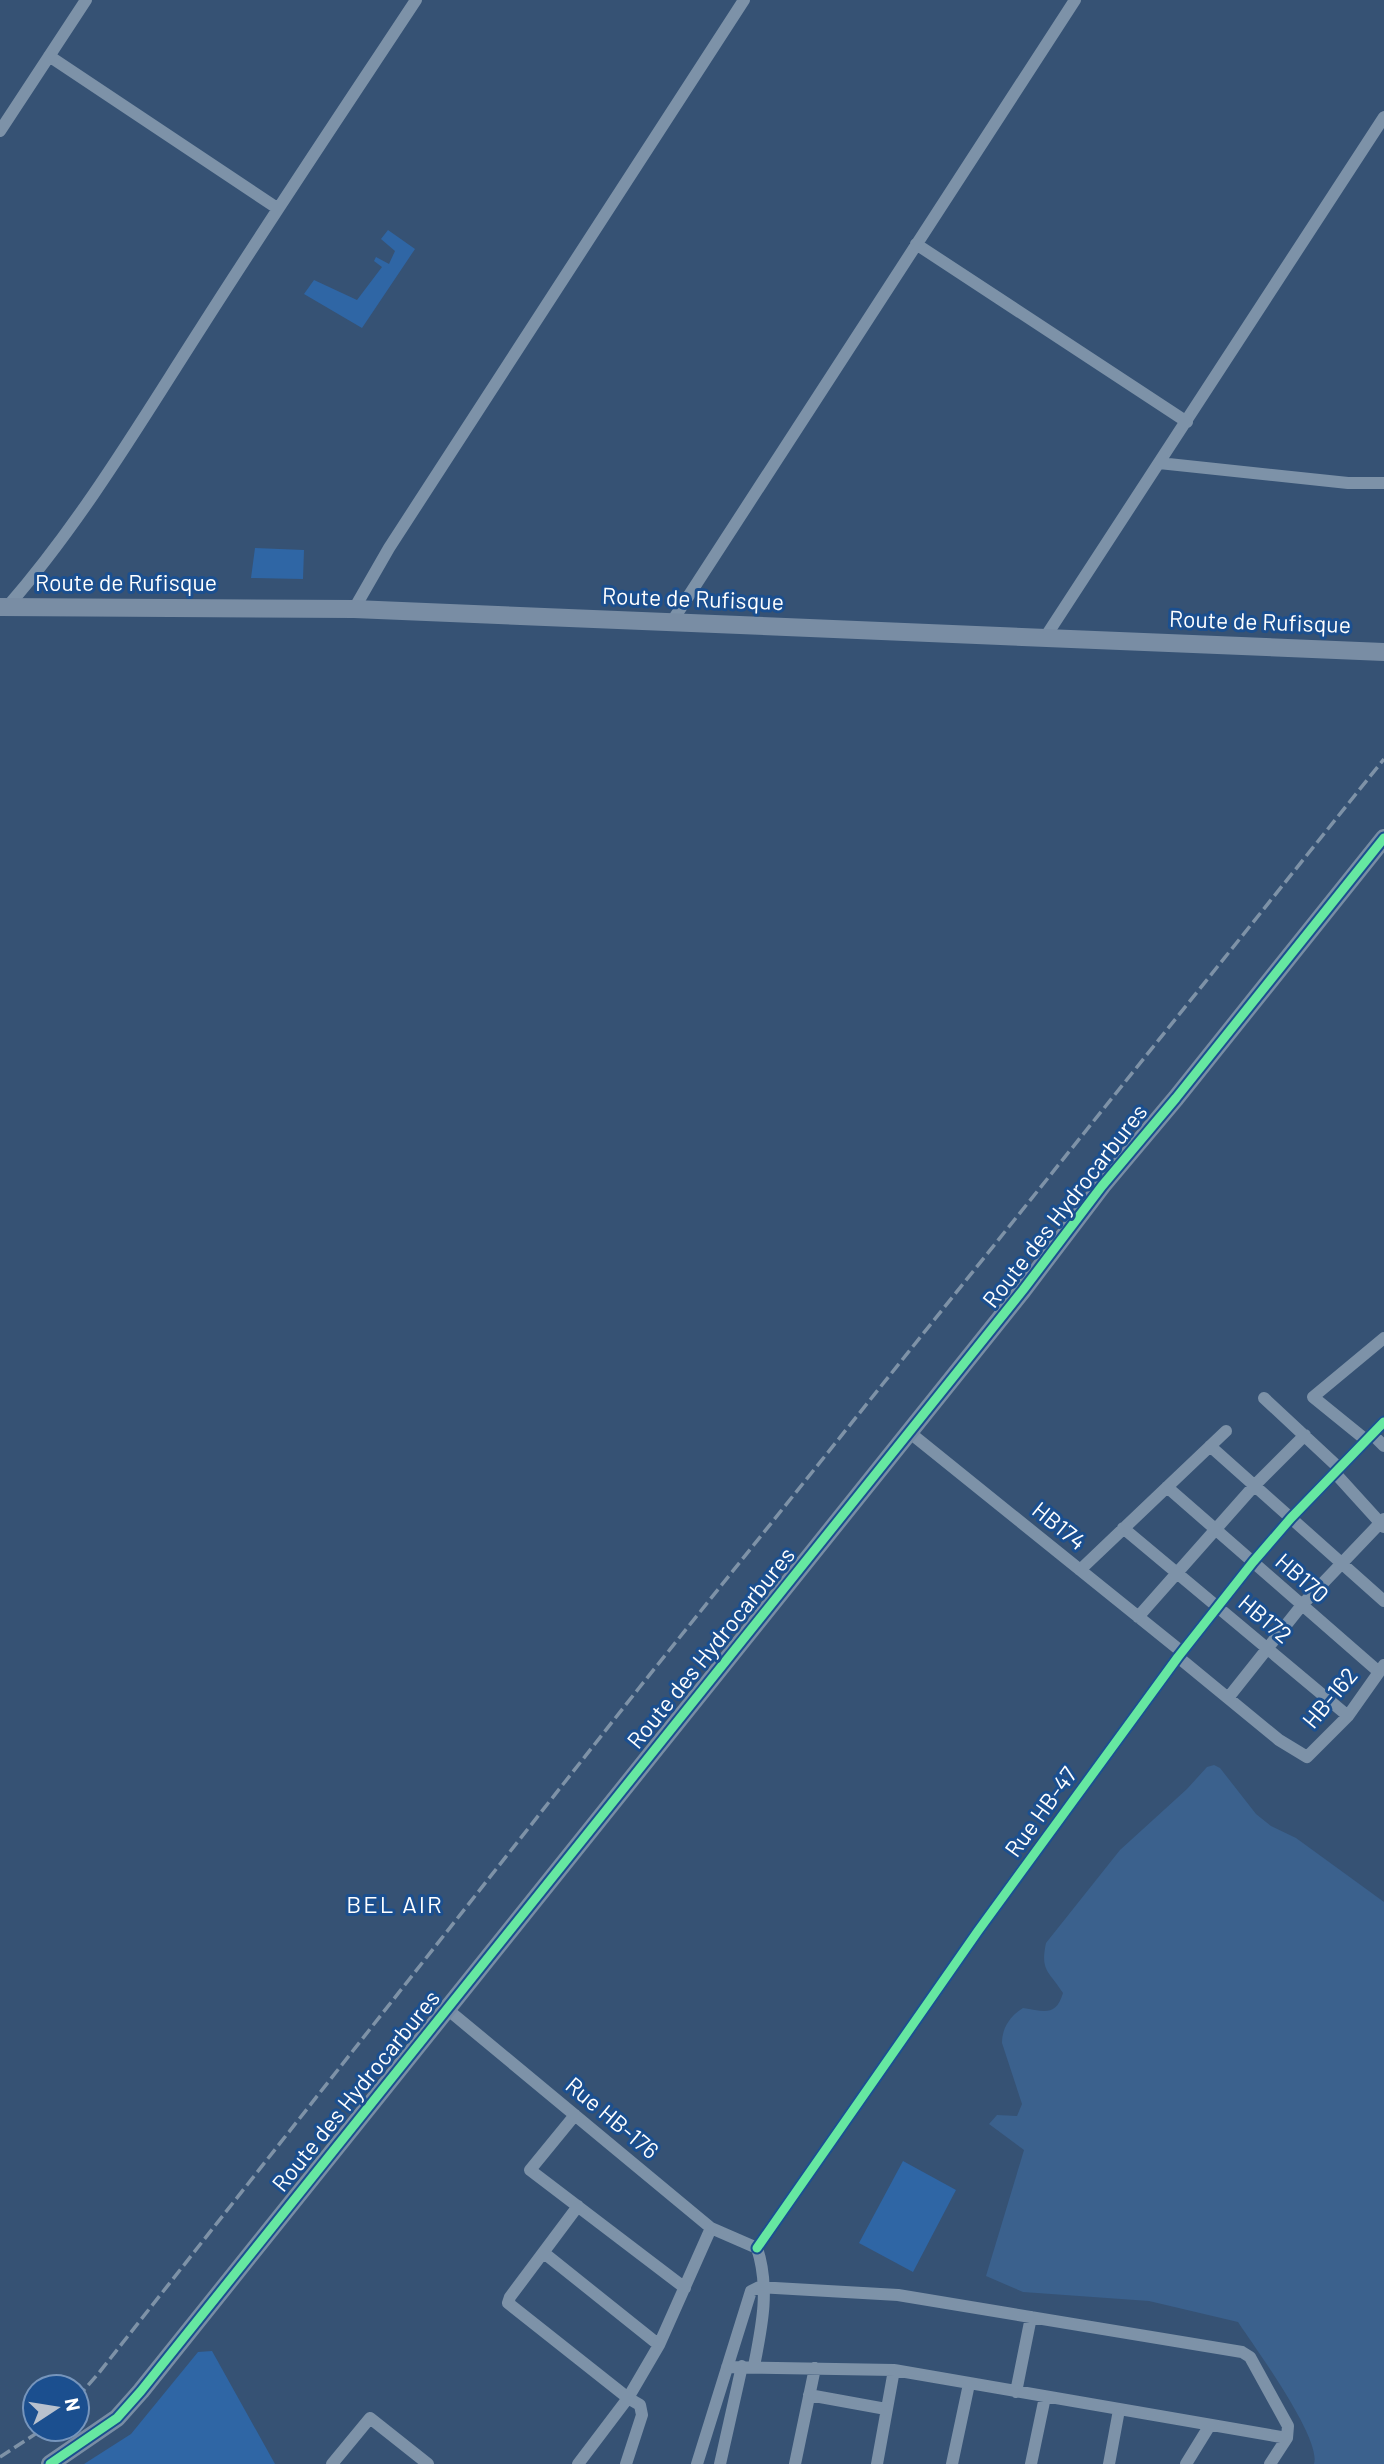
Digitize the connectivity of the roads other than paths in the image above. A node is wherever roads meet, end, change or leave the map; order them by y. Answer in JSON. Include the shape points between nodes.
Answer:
{"nodes":[{"id":1,"x":86,"y":0,"type":"edge"},
{"id":2,"x":416,"y":0,"type":"edge"},
{"id":3,"x":744,"y":0,"type":"edge"},
{"id":4,"x":1076,"y":0,"type":"edge"},
{"id":5,"x":49,"y":56,"type":"junction"},
{"id":6,"x":1384,"y":117,"type":"edge"},
{"id":7,"x":0,"y":131,"type":"edge"},
{"id":8,"x":277,"y":208,"type":"junction"},
{"id":9,"x":916,"y":244,"type":"junction"},
{"id":10,"x":1187,"y":422,"type":"junction"},
{"id":11,"x":1159,"y":463,"type":"junction"},
{"id":12,"x":1384,"y":483,"type":"edge"},
{"id":13,"x":4,"y":607,"type":"edge"},
{"id":14,"x":354,"y":609,"type":"junction"},
{"id":15,"x":671,"y":623,"type":"junction"},
{"id":16,"x":1046,"y":636,"type":"junction"},
{"id":17,"x":1384,"y":652,"type":"edge"},
{"id":18,"x":1384,"y":838,"type":"edge"},
{"id":19,"x":1384,"y":1338,"type":"edge"},
{"id":20,"x":1264,"y":1398,"type":"dead end"},
{"id":21,"x":1384,"y":1422,"type":"edge"},
{"id":22,"x":1226,"y":1431,"type":"dead end"},
{"id":23,"x":909,"y":1432,"type":"junction"},
{"id":24,"x":1305,"y":1435,"type":"junction"},
{"id":25,"x":1369,"y":1437,"type":"junction"},
{"id":26,"x":1210,"y":1446,"type":"junction"},
{"id":27,"x":1384,"y":1446,"type":"edge"},
{"id":28,"x":1337,"y":1470,"type":"junction"},
{"id":29,"x":1255,"y":1486,"type":"junction"},
{"id":30,"x":1167,"y":1487,"type":"junction"},
{"id":31,"x":1291,"y":1518,"type":"junction"},
{"id":32,"x":1383,"y":1523,"type":"edge"},
{"id":33,"x":1124,"y":1528,"type":"junction"},
{"id":34,"x":1216,"y":1530,"type":"junction"},
{"id":35,"x":1253,"y":1562,"type":"junction"},
{"id":36,"x":1340,"y":1562,"type":"junction"},
{"id":37,"x":1080,"y":1570,"type":"junction"},
{"id":38,"x":1177,"y":1573,"type":"junction"},
{"id":39,"x":1384,"y":1601,"type":"edge"},
{"id":40,"x":1302,"y":1605,"type":"junction"},
{"id":41,"x":1217,"y":1606,"type":"junction"},
{"id":42,"x":1138,"y":1617,"type":"junction"},
{"id":43,"x":1267,"y":1648,"type":"junction"},
{"id":44,"x":1180,"y":1654,"type":"junction"},
{"id":45,"x":1381,"y":1668,"type":"edge"},
{"id":46,"x":1228,"y":1698,"type":"junction"},
{"id":47,"x":1348,"y":1716,"type":"junction"},
{"id":48,"x":1307,"y":1757,"type":"joint"},
{"id":49,"x":447,"y":2009,"type":"junction"},
{"id":50,"x":575,"y":2115,"type":"junction"},
{"id":51,"x":578,"y":2206,"type":"junction"},
{"id":52,"x":711,"y":2228,"type":"junction"},
{"id":53,"x":757,"y":2248,"type":"junction"},
{"id":54,"x":544,"y":2253,"type":"junction"},
{"id":55,"x":765,"y":2287,"type":"junction"},
{"id":56,"x":685,"y":2288,"type":"junction"},
{"id":57,"x":1031,"y":2317,"type":"junction"},
{"id":58,"x":659,"y":2345,"type":"junction"},
{"id":59,"x":748,"y":2366,"type":"junction"},
{"id":60,"x":727,"y":2367,"type":"junction"},
{"id":61,"x":815,"y":2368,"type":"junction"},
{"id":62,"x":894,"y":2371,"type":"junction"},
{"id":63,"x":969,"y":2384,"type":"junction"},
{"id":64,"x":1016,"y":2392,"type":"junction"},
{"id":65,"x":809,"y":2395,"type":"junction"},
{"id":66,"x":1045,"y":2397,"type":"junction"},
{"id":67,"x":628,"y":2398,"type":"junction"},
{"id":68,"x":886,"y":2409,"type":"junction"},
{"id":69,"x":1119,"y":2410,"type":"junction"},
{"id":70,"x":1210,"y":2425,"type":"junction"},
{"id":71,"x":1287,"y":2438,"type":"junction"},
{"id":72,"x":50,"y":2464,"type":"edge"},
{"id":73,"x":332,"y":2464,"type":"edge"},
{"id":74,"x":428,"y":2464,"type":"edge"},
{"id":75,"x":578,"y":2464,"type":"edge"},
{"id":76,"x":626,"y":2464,"type":"edge"},
{"id":77,"x":697,"y":2464,"type":"edge"},
{"id":78,"x":720,"y":2464,"type":"edge"},
{"id":79,"x":795,"y":2464,"type":"edge"},
{"id":80,"x":877,"y":2464,"type":"edge"},
{"id":81,"x":952,"y":2464,"type":"edge"},
{"id":82,"x":1031,"y":2464,"type":"edge"},
{"id":83,"x":1109,"y":2464,"type":"edge"},
{"id":84,"x":1186,"y":2464,"type":"edge"},
{"id":85,"x":1270,"y":2464,"type":"edge"}],
"edges":[{"from":1,"to":5,"type":"street"},
{"from":2,"to":8,"type":"street"},
{"from":3,"to":14,"type":"street"},
{"from":4,"to":9,"type":"street"},
{"from":5,"to":7,"type":"street"},
{"from":5,"to":8,"type":"street"},
{"from":6,"to":10,"type":"street"},
{"from":8,"to":13,"type":"street","via":[[87,505],[41,568]]},
{"from":9,"to":10,"type":"street"},
{"from":9,"to":15,"type":"street"},
{"from":10,"to":11,"type":"street"},
{"from":11,"to":12,"type":"street"},
{"from":11,"to":16,"type":"street"},
{"from":13,"to":14,"type":"street","name":"Route de Rufisque"},
{"from":14,"to":15,"type":"street","name":"Route de Rufisque"},
{"from":15,"to":16,"type":"street","name":"Route de Rufisque"},
{"from":16,"to":17,"type":"street","name":"Route de Rufisque"},
{"from":18,"to":23,"type":"street","name":"Route des Hydrocarbures","via":[[1101,1186]]},
{"from":19,"to":25,"type":"street","via":[[1313,1396]]},
{"from":20,"to":24,"type":"street"},
{"from":21,"to":25,"type":"street","name":"Rue HB-47"},
{"from":22,"to":26,"type":"street"},
{"from":23,"to":37,"type":"street","name":"HB174"},
{"from":23,"to":49,"type":"street","name":"Route des Hydrocarbures"},
{"from":24,"to":28,"type":"street"},
{"from":24,"to":29,"type":"street"},
{"from":25,"to":27,"type":"street"},
{"from":25,"to":28,"type":"street","name":"Rue HB-47"},
{"from":26,"to":29,"type":"street"},
{"from":26,"to":30,"type":"street"},
{"from":28,"to":31,"type":"street","name":"Rue HB-47"},
{"from":28,"to":32,"type":"street"},
{"from":29,"to":31,"type":"street"},
{"from":29,"to":34,"type":"street"},
{"from":30,"to":33,"type":"street"},
{"from":30,"to":34,"type":"street","name":"HB170"},
{"from":31,"to":35,"type":"street","name":"Rue HB-47"},
{"from":31,"to":36,"type":"street"},
{"from":32,"to":36,"type":"street"},
{"from":33,"to":37,"type":"street"},
{"from":33,"to":38,"type":"street","name":"HB172"},
{"from":34,"to":35,"type":"street","name":"HB170"},
{"from":34,"to":38,"type":"street"},
{"from":35,"to":40,"type":"street","name":"HB170"},
{"from":35,"to":41,"type":"street","name":"Rue HB-47"},
{"from":36,"to":39,"type":"street"},
{"from":36,"to":40,"type":"street"},
{"from":37,"to":42,"type":"street","name":"HB174"},
{"from":38,"to":41,"type":"street","name":"HB172"},
{"from":38,"to":42,"type":"street"},
{"from":40,"to":43,"type":"street"},
{"from":40,"to":45,"type":"street","name":"HB170"},
{"from":41,"to":43,"type":"street","name":"HB172"},
{"from":41,"to":44,"type":"street","name":"Rue HB-47"},
{"from":42,"to":44,"type":"street","name":"HB174"},
{"from":43,"to":46,"type":"street"},
{"from":43,"to":47,"type":"street","name":"HB172"},
{"from":44,"to":46,"type":"street","name":"HB174"},
{"from":44,"to":53,"type":"street","name":"Rue HB-47","via":[[978,1931]]},
{"from":45,"to":47,"type":"street","name":"HB-162"},
{"from":46,"to":48,"type":"street","name":"HB174"},
{"from":47,"to":48,"type":"street","name":"HB-162"},
{"from":49,"to":50,"type":"street","name":"Rue HB-176"},
{"from":49,"to":72,"type":"street","name":"Route des Hydrocarbures","via":[[117,2418]]},
{"from":50,"to":51,"type":"street","via":[[530,2170]]},
{"from":50,"to":52,"type":"street","name":"Rue HB-176"},
{"from":51,"to":54,"type":"street"},
{"from":51,"to":56,"type":"street"},
{"from":52,"to":53,"type":"street","name":"Rue HB-176"},
{"from":52,"to":56,"type":"street"},
{"from":53,"to":55,"type":"street"},
{"from":54,"to":58,"type":"street"},
{"from":54,"to":67,"type":"street","via":[[509,2305]]},
{"from":55,"to":57,"type":"street","via":[[898,2295]]},
{"from":55,"to":59,"type":"street","via":[[764,2311]]},
{"from":55,"to":60,"type":"street","via":[[751,2291]]},
{"from":56,"to":58,"type":"street"},
{"from":57,"to":64,"type":"street"},
{"from":57,"to":71,"type":"street","via":[[1247,2354],[1288,2426]]},
{"from":58,"to":67,"type":"street"},
{"from":59,"to":60,"type":"street"},
{"from":59,"to":61,"type":"street"},
{"from":59,"to":78,"type":"street"},
{"from":60,"to":77,"type":"street"},
{"from":61,"to":62,"type":"street"},
{"from":61,"to":65,"type":"street"},
{"from":62,"to":63,"type":"street"},
{"from":62,"to":68,"type":"street"},
{"from":63,"to":64,"type":"street"},
{"from":63,"to":81,"type":"street"},
{"from":64,"to":66,"type":"street"},
{"from":65,"to":68,"type":"street"},
{"from":65,"to":79,"type":"street"},
{"from":66,"to":69,"type":"street"},
{"from":66,"to":82,"type":"street"},
{"from":67,"to":75,"type":"street"},
{"from":67,"to":76,"type":"street","via":[[642,2410]]},
{"from":68,"to":80,"type":"street"},
{"from":69,"to":70,"type":"street"},
{"from":69,"to":83,"type":"street"},
{"from":70,"to":71,"type":"street"},
{"from":70,"to":84,"type":"street"},
{"from":71,"to":85,"type":"street"},
{"from":73,"to":74,"type":"street","via":[[370,2418]]}]}
